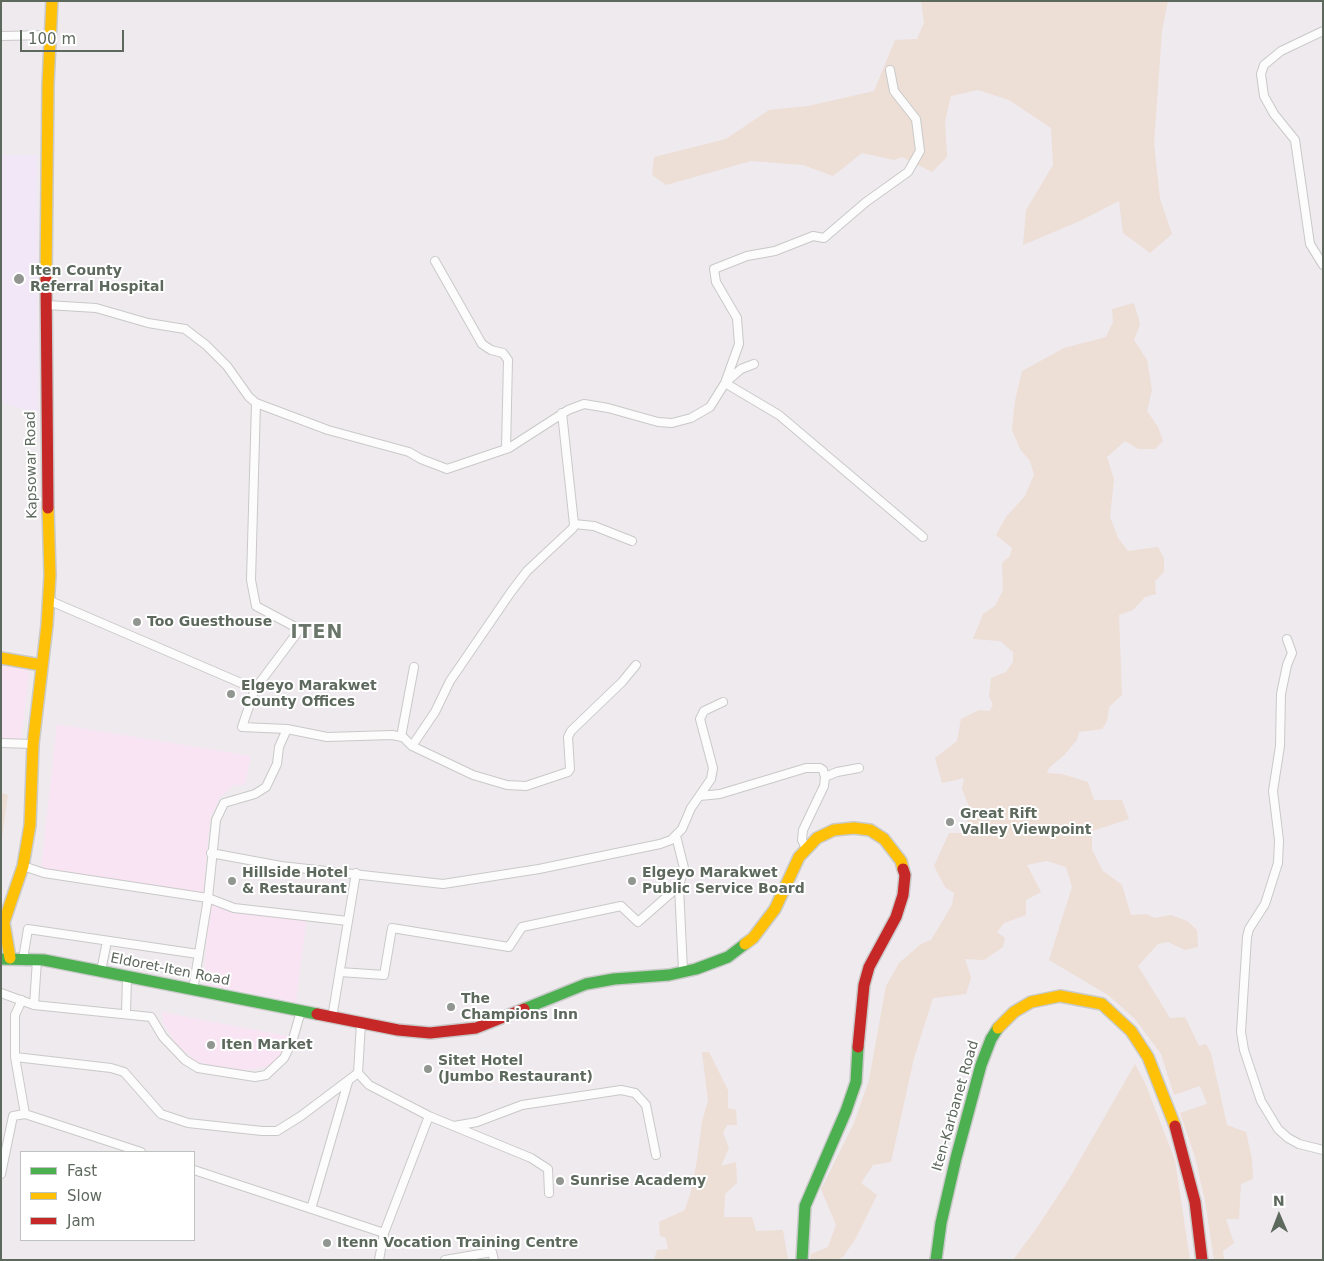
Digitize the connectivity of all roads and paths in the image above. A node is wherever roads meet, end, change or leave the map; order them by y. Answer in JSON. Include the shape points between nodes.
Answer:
{"nodes":[{"id":1,"x":52,"y":1,"type":"edge"},
{"id":2,"x":1323,"y":31,"type":"edge"},
{"id":3,"x":51,"y":35,"type":"junction"},
{"id":4,"x":1,"y":36,"type":"edge"},
{"id":5,"x":890,"y":70,"type":"dead end"},
{"id":6,"x":435,"y":261,"type":"dead end"},
{"id":7,"x":1323,"y":266,"type":"edge"},
{"id":8,"x":47,"y":306,"type":"junction"},
{"id":9,"x":754,"y":364,"type":"dead end"},
{"id":10,"x":725,"y":383,"type":"junction"},
{"id":11,"x":256,"y":403,"type":"junction"},
{"id":12,"x":562,"y":414,"type":"junction"},
{"id":13,"x":506,"y":449,"type":"junction"},
{"id":14,"x":574,"y":524,"type":"junction"},
{"id":15,"x":922,"y":537,"type":"dead end"},
{"id":16,"x":632,"y":541,"type":"dead end"},
{"id":17,"x":48,"y":600,"type":"junction"},
{"id":18,"x":1286,"y":639,"type":"dead end"},
{"id":19,"x":1,"y":658,"type":"edge"},
{"id":20,"x":41,"y":665,"type":"junction"},
{"id":21,"x":636,"y":665,"type":"dead end"},
{"id":22,"x":414,"y":667,"type":"dead end"},
{"id":23,"x":255,"y":689,"type":"junction"},
{"id":24,"x":722,"y":702,"type":"dead end"},
{"id":25,"x":287,"y":729,"type":"junction"},
{"id":26,"x":401,"y":737,"type":"junction"},
{"id":27,"x":1,"y":743,"type":"edge"},
{"id":28,"x":33,"y":744,"type":"junction"},
{"id":29,"x":412,"y":746,"type":"junction"},
{"id":30,"x":859,"y":768,"type":"dead end"},
{"id":31,"x":825,"y":777,"type":"junction"},
{"id":32,"x":700,"y":796,"type":"junction"},
{"id":33,"x":676,"y":836,"type":"junction"},
{"id":34,"x":806,"y":849,"type":"junction"},
{"id":35,"x":211,"y":854,"type":"junction"},
{"id":36,"x":23,"y":866,"type":"junction"},
{"id":37,"x":356,"y":873,"type":"junction"},
{"id":38,"x":679,"y":886,"type":"junction"},
{"id":39,"x":208,"y":898,"type":"junction"},
{"id":40,"x":348,"y":921,"type":"junction"},
{"id":41,"x":3,"y":927,"type":"edge"},
{"id":42,"x":107,"y":940,"type":"junction"},
{"id":43,"x":198,"y":954,"type":"junction"},
{"id":44,"x":6,"y":958,"type":"edge"},
{"id":45,"x":23,"y":959,"type":"junction"},
{"id":46,"x":37,"y":960,"type":"junction"},
{"id":47,"x":101,"y":971,"type":"junction"},
{"id":48,"x":340,"y":972,"type":"junction"},
{"id":49,"x":683,"y":972,"type":"junction"},
{"id":50,"x":128,"y":976,"type":"junction"},
{"id":51,"x":193,"y":990,"type":"junction"},
{"id":52,"x":1,"y":993,"type":"edge"},
{"id":53,"x":22,"y":1000,"type":"junction"},
{"id":54,"x":34,"y":1005,"type":"junction"},
{"id":55,"x":301,"y":1011,"type":"junction"},
{"id":56,"x":126,"y":1014,"type":"junction"},
{"id":57,"x":332,"y":1018,"type":"junction"},
{"id":58,"x":361,"y":1024,"type":"junction"},
{"id":59,"x":16,"y":1057,"type":"junction"},
{"id":60,"x":358,"y":1073,"type":"junction"},
{"id":61,"x":348,"y":1081,"type":"junction"},
{"id":62,"x":25,"y":1114,"type":"junction"},
{"id":63,"x":429,"y":1116,"type":"junction"},
{"id":64,"x":454,"y":1126,"type":"junction"},
{"id":65,"x":1323,"y":1150,"type":"edge"},
{"id":66,"x":137,"y":1151,"type":"edge"},
{"id":67,"x":656,"y":1155,"type":"dead end"},
{"id":68,"x":195,"y":1170,"type":"edge"},
{"id":69,"x":1,"y":1174,"type":"edge"},
{"id":70,"x":549,"y":1193,"type":"dead end"},
{"id":71,"x":311,"y":1209,"type":"junction"},
{"id":72,"x":384,"y":1233,"type":"junction"},
{"id":73,"x":379,"y":1260,"type":"edge"},
{"id":74,"x":445,"y":1260,"type":"edge"},
{"id":75,"x":494,"y":1260,"type":"edge"},
{"id":76,"x":802,"y":1260,"type":"edge"},
{"id":77,"x":936,"y":1260,"type":"edge"},
{"id":78,"x":1202,"y":1260,"type":"edge"}],
"edges":[{"from":1,"to":3,"type":"main road","name":"Kapsowar Road"},
{"from":2,"to":7,"type":"street","via":[[1282,51],[1264,65],[1261,74],[1264,96],[1295,140],[1310,244]]},
{"from":3,"to":4,"type":"street"},
{"from":3,"to":8,"type":"main road","name":"Kapsowar Road"},
{"from":5,"to":10,"type":"street","via":[[894,91],[916,119],[920,151],[908,172],[824,238],[813,236],[714,269],[716,282],[737,318],[739,344]]},
{"from":6,"to":13,"type":"street","via":[[482,344],[503,353],[508,360]]},
{"from":8,"to":11,"type":"street","via":[[96,308],[148,323],[184,329],[227,366]]},
{"from":8,"to":17,"type":"main road","name":"Kapsowar Road"},
{"from":9,"to":10,"type":"street","via":[[741,369]]},
{"from":10,"to":12,"type":"street","via":[[710,407],[691,418],[672,423],[584,404]]},
{"from":10,"to":15,"type":"street","via":[[779,414]]},
{"from":11,"to":13,"type":"street","via":[[319,427],[410,452],[447,469]]},
{"from":11,"to":23,"type":"street","via":[[251,580],[256,606],[297,628],[297,633]]},
{"from":12,"to":13,"type":"street"},
{"from":12,"to":14,"type":"street"},
{"from":14,"to":16,"type":"street","via":[[594,526]]},
{"from":14,"to":29,"type":"street","via":[[511,592],[450,680],[435,712]]},
{"from":17,"to":20,"type":"main road","name":"Kapsowar Road"},
{"from":17,"to":23,"type":"street"},
{"from":18,"to":65,"type":"street","via":[[1292,654],[1281,694],[1280,746],[1273,791],[1279,840],[1278,863],[1265,904],[1247,937],[1241,1032],[1261,1101],[1278,1129],[1299,1144]]},
{"from":19,"to":20,"type":"main road"},
{"from":20,"to":28,"type":"main road","name":"Kapsowar Road"},
{"from":21,"to":29,"type":"street","via":[[571,731],[568,737],[570,769],[558,776],[526,786],[507,785],[473,775]]},
{"from":22,"to":26,"type":"street"},
{"from":23,"to":25,"type":"street","via":[[242,727]]},
{"from":24,"to":32,"type":"street","via":[[704,711],[700,720],[714,774]]},
{"from":25,"to":26,"type":"street","via":[[327,737]]},
{"from":25,"to":35,"type":"street","via":[[279,747],[277,764],[266,787],[255,794],[230,800],[220,809]]},
{"from":26,"to":29,"type":"street"},
{"from":27,"to":28,"type":"street"},
{"from":28,"to":36,"type":"main road","name":"Kapsowar Road","via":[[30,825]]},
{"from":30,"to":31,"type":"street"},
{"from":31,"to":32,"type":"street","via":[[824,770],[820,768],[806,768],[720,794]]},
{"from":31,"to":34,"type":"street","via":[[824,786],[803,830],[802,840]]},
{"from":32,"to":33,"type":"street"},
{"from":33,"to":37,"type":"street","via":[[660,844],[539,869],[444,884]]},
{"from":33,"to":38,"type":"street","via":[[684,868]]},
{"from":34,"to":49,"type":"main road","via":[[786,880],[775,909],[753,938],[728,957]]},
{"from":34,"to":76,"type":"main road","via":[[817,838],[834,830],[870,830],[896,852],[905,875],[896,917],[872,961],[864,984],[856,1082],[805,1206]]},
{"from":35,"to":37,"type":"street","via":[[281,866]]},
{"from":35,"to":39,"type":"street"},
{"from":36,"to":39,"type":"street","via":[[44,873]]},
{"from":36,"to":41,"type":"main road","name":"Kapsowar Road"},
{"from":37,"to":40,"type":"street"},
{"from":38,"to":48,"type":"street","via":[[638,922],[621,906],[522,927],[509,947],[392,928],[384,975]]},
{"from":38,"to":49,"type":"street"},
{"from":39,"to":40,"type":"street","via":[[234,908]]},
{"from":39,"to":43,"type":"street"},
{"from":40,"to":48,"type":"street"},
{"from":41,"to":44,"type":"main road","name":"Kapsowar Road"},
{"from":42,"to":43,"type":"street"},
{"from":42,"to":45,"type":"street","via":[[28,929]]},
{"from":42,"to":47,"type":"street"},
{"from":43,"to":51,"type":"street"},
{"from":44,"to":45,"type":"main road","name":"Eldoret-Iten Road"},
{"from":45,"to":46,"type":"main road","name":"Eldoret-Iten Road"},
{"from":46,"to":47,"type":"main road","name":"Eldoret-Iten Road"},
{"from":46,"to":54,"type":"street"},
{"from":47,"to":50,"type":"main road","name":"Eldoret-Iten Road"},
{"from":48,"to":57,"type":"street"},
{"from":49,"to":58,"type":"main road","via":[[586,984],[476,1028],[454,1032],[422,1033]]},
{"from":50,"to":51,"type":"main road","name":"Eldoret-Iten Road"},
{"from":50,"to":56,"type":"street"},
{"from":51,"to":55,"type":"main road","name":"Eldoret-Iten Road"},
{"from":52,"to":53,"type":"street"},
{"from":53,"to":54,"type":"street"},
{"from":53,"to":59,"type":"street","via":[[16,1015]]},
{"from":54,"to":56,"type":"street"},
{"from":55,"to":56,"type":"street","via":[[284,1058],[266,1075],[255,1078],[198,1068],[185,1060],[163,1037],[151,1017]]},
{"from":55,"to":57,"type":"main road","name":"Eldoret-Iten Road"},
{"from":57,"to":58,"type":"main road"},
{"from":58,"to":60,"type":"street"},
{"from":59,"to":61,"type":"street","via":[[124,1072],[161,1114],[188,1123],[262,1131],[277,1131]]},
{"from":59,"to":62,"type":"street"},
{"from":60,"to":61,"type":"street"},
{"from":60,"to":63,"type":"street","via":[[369,1085]]},
{"from":61,"to":71,"type":"street"},
{"from":62,"to":66,"type":"street"},
{"from":62,"to":69,"type":"street","via":[[13,1116]]},
{"from":63,"to":64,"type":"street"},
{"from":63,"to":72,"type":"street"},
{"from":64,"to":67,"type":"street","via":[[477,1122],[522,1104],[620,1090],[635,1093],[646,1105]]},
{"from":64,"to":70,"type":"street","via":[[531,1158],[548,1169]]},
{"from":68,"to":71,"type":"street"},
{"from":71,"to":72,"type":"street"},
{"from":72,"to":73,"type":"street"},
{"from":74,"to":75,"type":"street","via":[[492,1252]]},
{"from":77,"to":78,"type":"main road","name":"Iten-Karbanet Road","via":[[956,1158],[980,1066],[991,1038],[1000,1024],[1014,1012],[1031,1002],[1060,996],[1102,1004],[1131,1031],[1148,1057],[1173,1119],[1195,1202]]}]}
